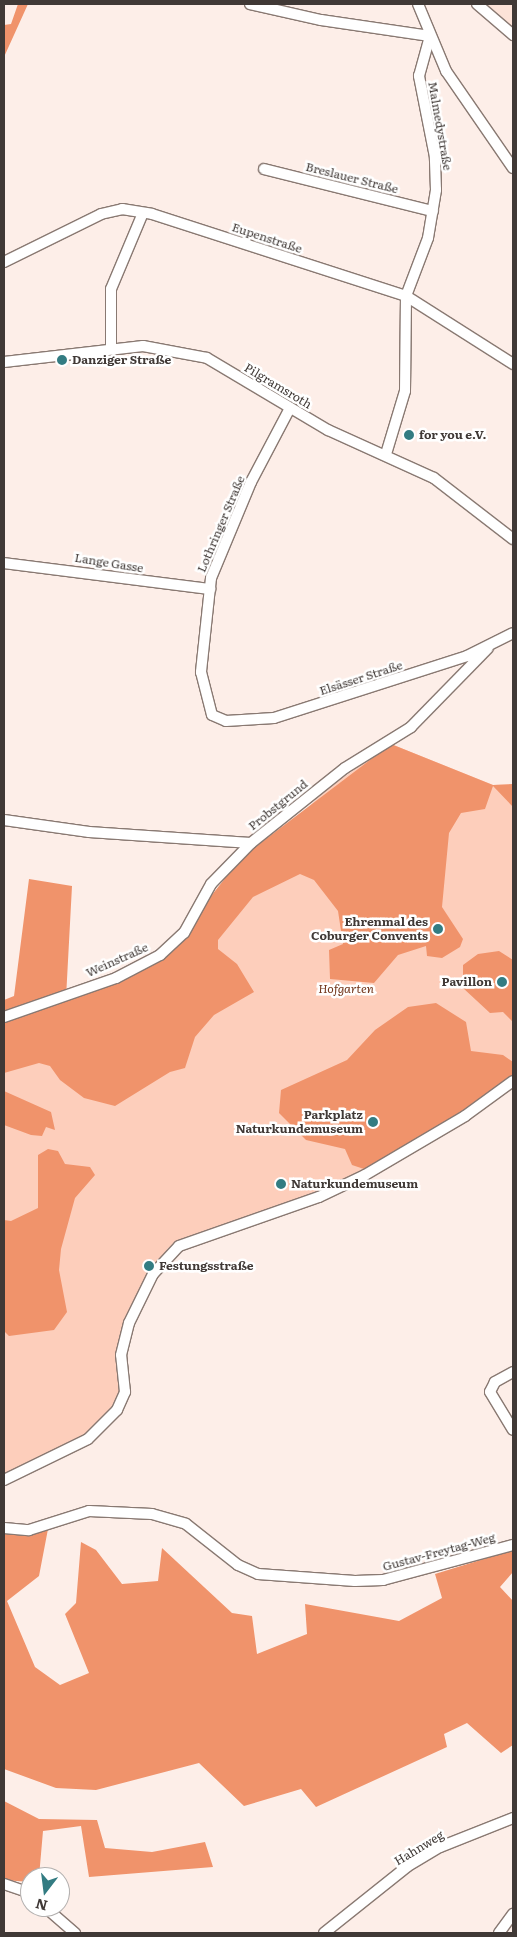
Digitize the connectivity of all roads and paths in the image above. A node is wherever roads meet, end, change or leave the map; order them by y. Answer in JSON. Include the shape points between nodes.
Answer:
{"nodes":[{"id":1,"x":250,"y":4,"type":"edge"},
{"id":2,"x":418,"y":4,"type":"edge"},
{"id":3,"x":476,"y":4,"type":"edge"},
{"id":4,"x":513,"y":35,"type":"edge"},
{"id":5,"x":430,"y":36,"type":"junction"},
{"id":6,"x":513,"y":168,"type":"edge"},
{"id":7,"x":264,"y":169,"type":"dead end"},
{"id":8,"x":433,"y":211,"type":"junction"},
{"id":9,"x":148,"y":213,"type":"junction"},
{"id":10,"x":4,"y":262,"type":"edge"},
{"id":11,"x":406,"y":296,"type":"junction"},
{"id":12,"x":110,"y":348,"type":"junction"},
{"id":13,"x":4,"y":362,"type":"edge"},
{"id":14,"x":513,"y":364,"type":"edge"},
{"id":15,"x":290,"y":408,"type":"junction"},
{"id":16,"x":386,"y":454,"type":"junction"},
{"id":17,"x":513,"y":539,"type":"edge"},
{"id":18,"x":4,"y":563,"type":"edge"},
{"id":19,"x":210,"y":589,"type":"junction"},
{"id":20,"x":513,"y":633,"type":"edge"},
{"id":21,"x":488,"y":648,"type":"junction"},
{"id":22,"x":212,"y":715,"type":"joint"},
{"id":23,"x":4,"y":820,"type":"edge"},
{"id":24,"x":251,"y":843,"type":"junction"},
{"id":25,"x":4,"y":1017,"type":"edge"},
{"id":26,"x":513,"y":1080,"type":"edge"},
{"id":27,"x":513,"y":1372,"type":"edge"},
{"id":28,"x":513,"y":1430,"type":"edge"},
{"id":29,"x":4,"y":1480,"type":"edge"},
{"id":30,"x":4,"y":1528,"type":"edge"},
{"id":31,"x":513,"y":1545,"type":"edge"},
{"id":32,"x":513,"y":1818,"type":"edge"},
{"id":33,"x":4,"y":1884,"type":"edge"},
{"id":34,"x":20,"y":1890,"type":"edge"},
{"id":35,"x":513,"y":1914,"type":"edge"},
{"id":36,"x":57,"y":1917,"type":"edge"},
{"id":37,"x":75,"y":1933,"type":"edge"},
{"id":38,"x":324,"y":1933,"type":"edge"},
{"id":39,"x":499,"y":1933,"type":"edge"}],
"edges":[{"from":1,"to":5,"type":"street"},
{"from":2,"to":5,"type":"street"},
{"from":3,"to":4,"type":"street"},
{"from":5,"to":6,"type":"street","via":[[461,94]]},
{"from":5,"to":8,"type":"street","name":"Malmedystraße","via":[[418,69],[436,164]]},
{"from":7,"to":8,"type":"street","name":"Breslauer Straße"},
{"from":8,"to":11,"type":"street","name":"Malmedystraße"},
{"from":9,"to":10,"type":"street","name":"Eupenstraße","via":[[122,209],[101,214]]},
{"from":9,"to":11,"type":"street","name":"Eupenstraße"},
{"from":9,"to":12,"type":"street","via":[[111,289]]},
{"from":11,"to":14,"type":"street","name":"Eupenstraße"},
{"from":11,"to":16,"type":"street","name":"Malmedystraße","via":[[407,377]]},
{"from":12,"to":13,"type":"street","name":"Pilgramsroth"},
{"from":12,"to":15,"type":"street","name":"Pilgramsroth","via":[[160,347],[207,358]]},
{"from":15,"to":16,"type":"street","name":"Pilgramsroth"},
{"from":15,"to":19,"type":"street","name":"Lothringer Straße","via":[[235,519]]},
{"from":16,"to":17,"type":"street","name":"Pilgramsroth","via":[[464,498]]},
{"from":18,"to":19,"type":"street","name":"Lange Gasse"},
{"from":19,"to":22,"type":"street","name":"Lothringer Straße","via":[[201,672]]},
{"from":20,"to":21,"type":"street","name":"Elsässer Straße"},
{"from":21,"to":22,"type":"street","name":"Elsässer Straße","via":[[274,718],[226,721]]},
{"from":21,"to":24,"type":"street","name":"Probstgrund","via":[[411,727],[345,768]]},
{"from":23,"to":24,"type":"street","name":"Probstgrund","via":[[89,832]]},
{"from":24,"to":25,"type":"street","name":"Weinstraße","via":[[211,884],[184,932],[160,955],[116,978]]},
{"from":26,"to":29,"type":"street","via":[[465,1116],[365,1175],[319,1197],[179,1246],[153,1274],[129,1323],[121,1355],[126,1392],[116,1410],[88,1439]]},
{"from":27,"to":28,"type":"street","via":[[495,1382],[490,1392]]},
{"from":30,"to":31,"type":"street","name":"Gustav-Freytag-Weg","via":[[29,1530],[88,1510],[152,1514],[186,1524],[246,1570],[338,1581],[384,1580]]},
{"from":32,"to":38,"type":"street","name":"Hahnweg","via":[[440,1847],[408,1866]]},
{"from":33,"to":34,"type":"street"},
{"from":35,"to":39,"type":"street"},
{"from":36,"to":37,"type":"street"}]}
